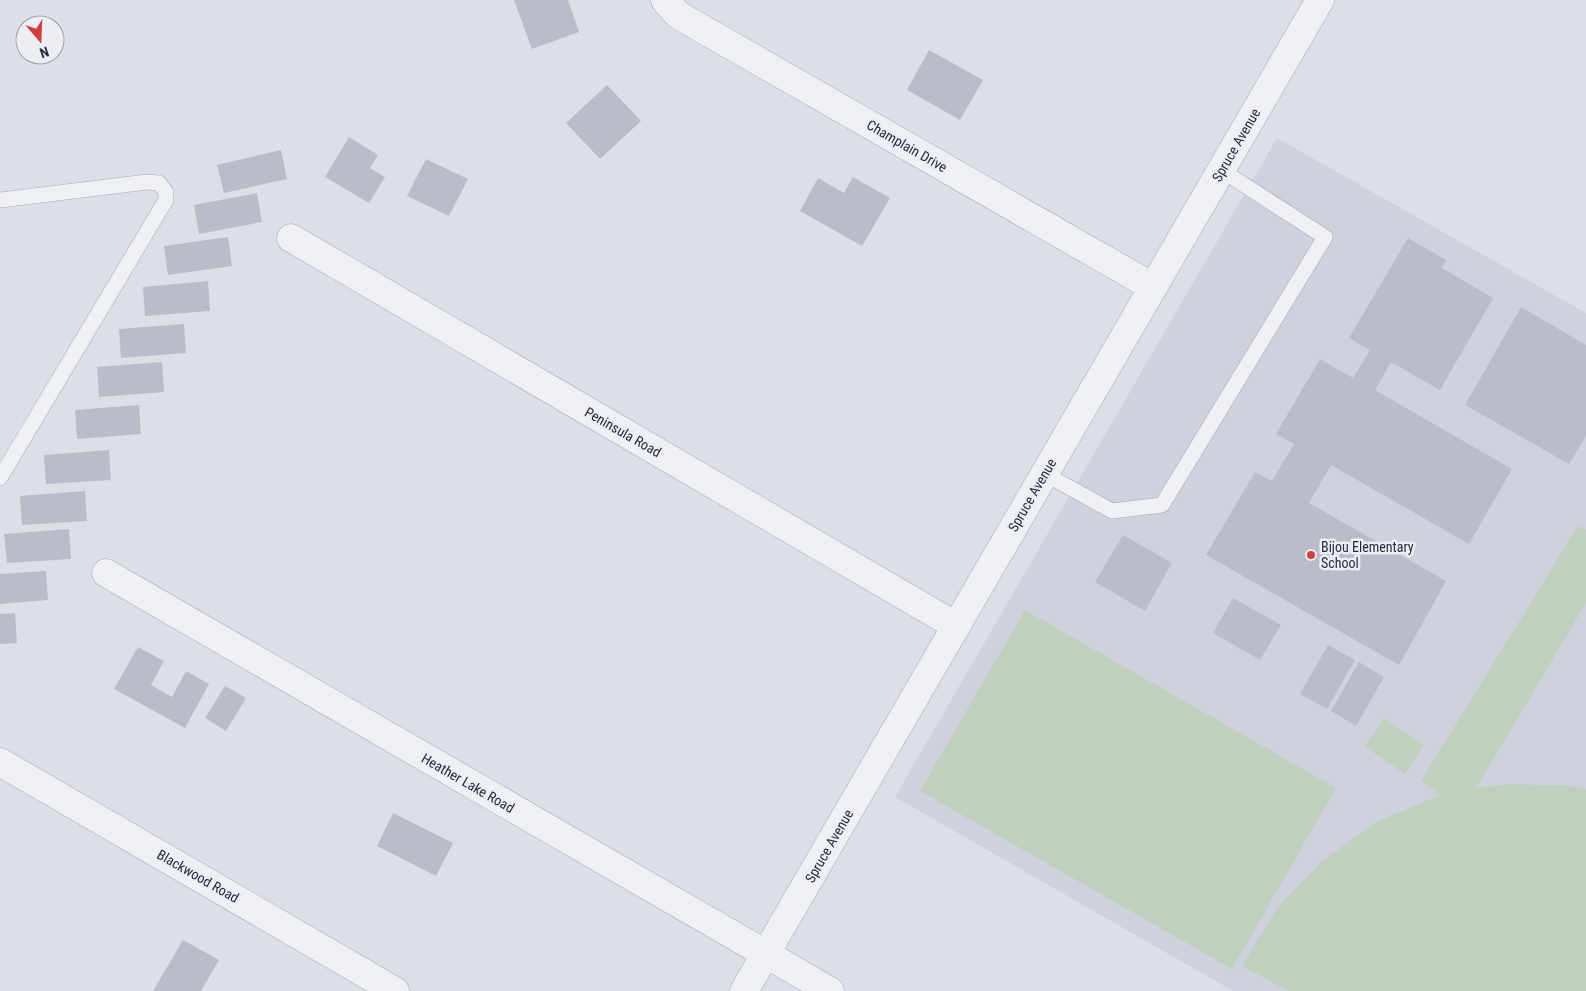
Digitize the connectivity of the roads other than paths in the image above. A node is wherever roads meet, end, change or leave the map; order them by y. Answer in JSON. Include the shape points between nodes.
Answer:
{"nodes":[{"id":1,"x":665,"y":0,"type":"edge"},
{"id":2,"x":1320,"y":0,"type":"edge"},
{"id":3,"x":1221,"y":170,"type":"junction"},
{"id":4,"x":0,"y":200,"type":"edge"},
{"id":5,"x":290,"y":238,"type":"dead end"},
{"id":6,"x":1153,"y":287,"type":"junction"},
{"id":7,"x":1045,"y":474,"type":"junction"},
{"id":8,"x":0,"y":478,"type":"edge"},
{"id":9,"x":106,"y":574,"type":"dead end"},
{"id":10,"x":956,"y":626,"type":"junction"},
{"id":11,"x":0,"y":762,"type":"edge"},
{"id":12,"x":766,"y":955,"type":"junction"},
{"id":13,"x":395,"y":991,"type":"edge"},
{"id":14,"x":744,"y":991,"type":"edge"},
{"id":15,"x":830,"y":991,"type":"edge"}],
"edges":[{"from":1,"to":6,"type":"street","name":"Champlain Drive","via":[[678,14]]},
{"from":2,"to":3,"type":"street","name":"Spruce Avenue"},
{"from":3,"to":6,"type":"street","name":"Spruce Avenue"},
{"from":3,"to":7,"type":"lane","via":[[1325,237],[1162,505],[1112,511]]},
{"from":4,"to":8,"type":"lane","via":[[148,182],[159,184],[166,192],[166,200]]},
{"from":5,"to":10,"type":"street","name":"Peninsula Road"},
{"from":6,"to":7,"type":"street","name":"Spruce Avenue"},
{"from":7,"to":10,"type":"street","name":"Spruce Avenue"},
{"from":9,"to":12,"type":"street","name":"Heather Lake Road"},
{"from":10,"to":12,"type":"street","name":"Spruce Avenue"},
{"from":11,"to":13,"type":"street","name":"Blackwood Road"},
{"from":12,"to":14,"type":"street","name":"Spruce Avenue"},
{"from":12,"to":15,"type":"street","name":"Heather Lake Road"}]}
